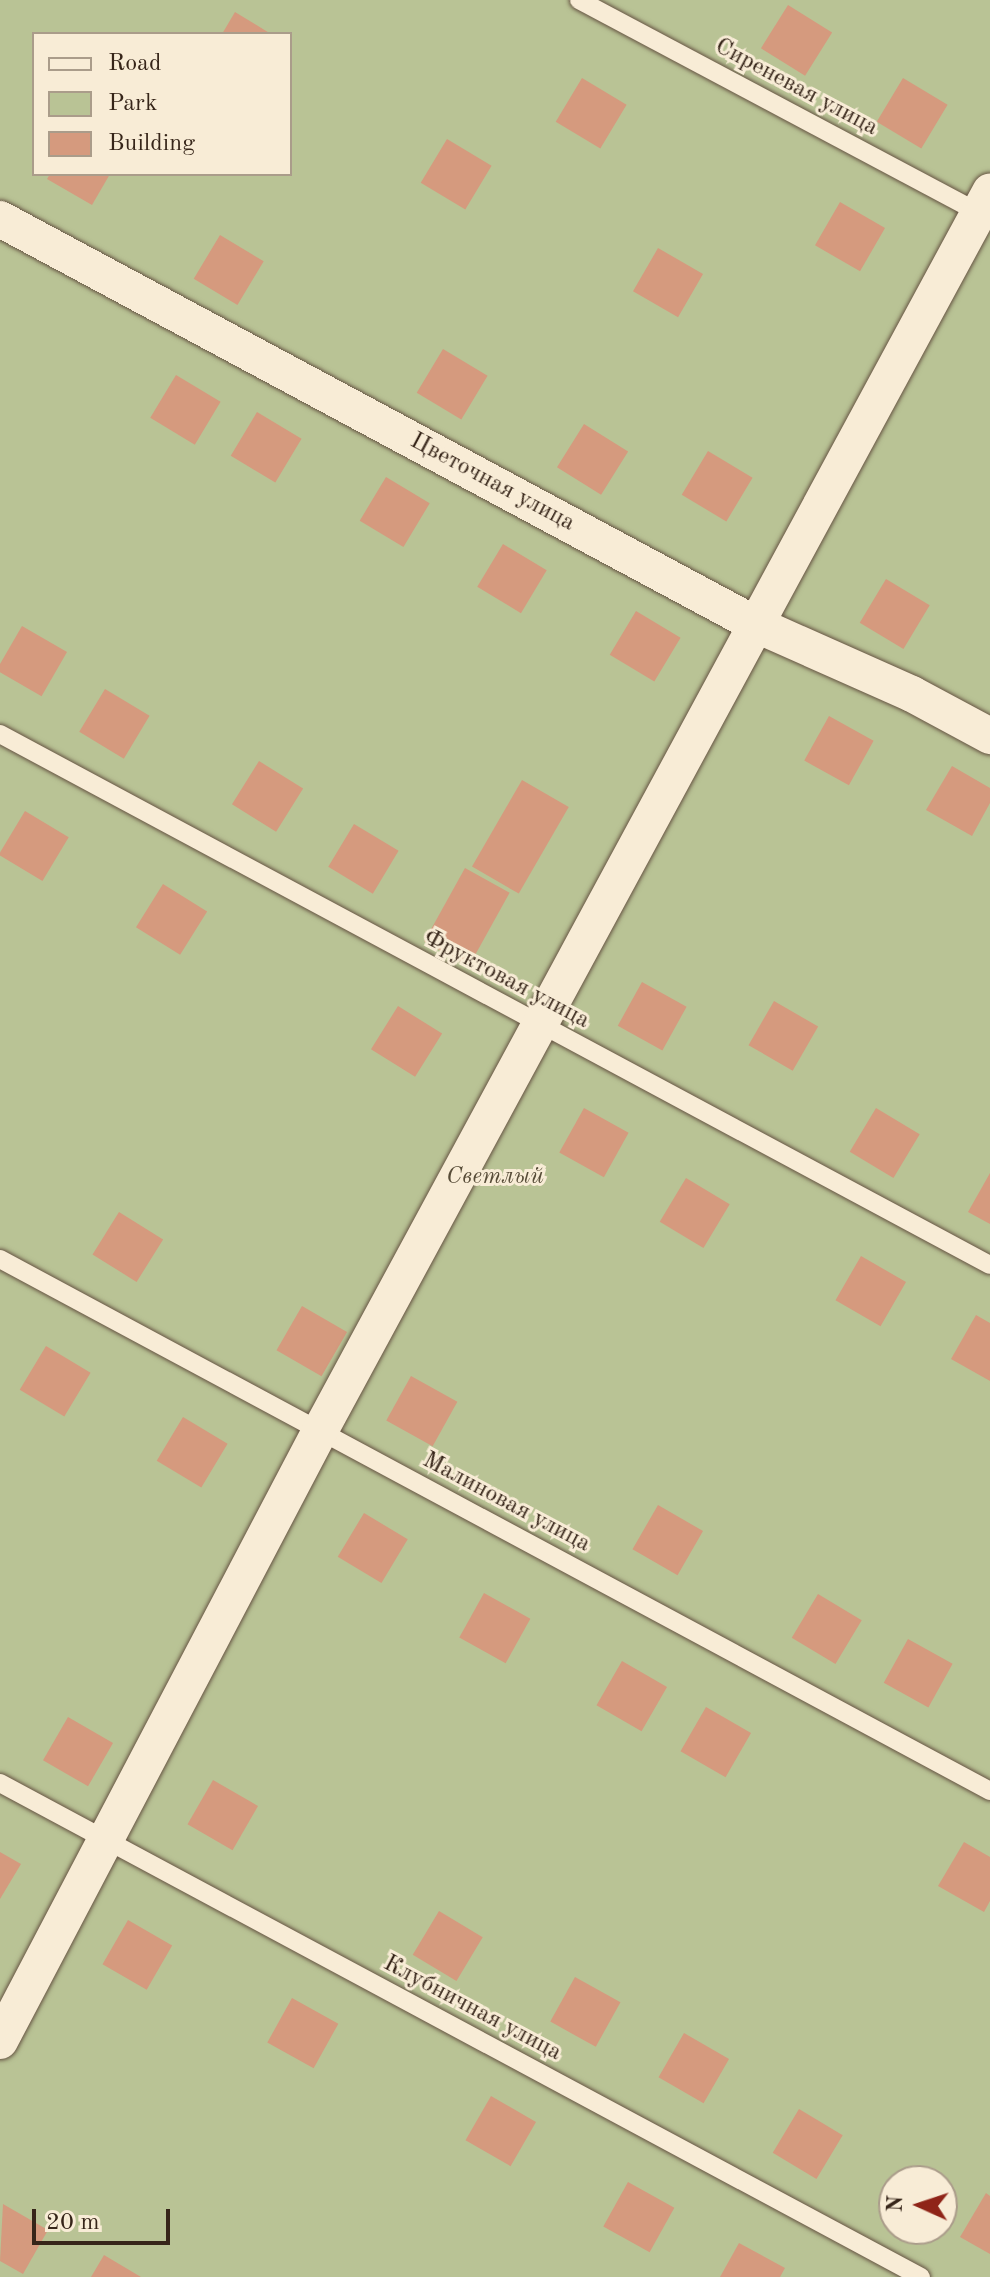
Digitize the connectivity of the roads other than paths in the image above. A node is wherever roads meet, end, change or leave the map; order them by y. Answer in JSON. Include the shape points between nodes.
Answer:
{"nodes":[{"id":1,"x":579,"y":0,"type":"edge"},
{"id":2,"x":986,"y":207,"type":"edge"},
{"id":3,"x":0,"y":219,"type":"edge"},
{"id":4,"x":757,"y":625,"type":"junction"},
{"id":5,"x":0,"y":734,"type":"edge"},
{"id":6,"x":990,"y":736,"type":"edge"},
{"id":7,"x":542,"y":1027,"type":"junction"},
{"id":8,"x":0,"y":1259,"type":"edge"},
{"id":9,"x":990,"y":1265,"type":"edge"},
{"id":10,"x":320,"y":1431,"type":"junction"},
{"id":11,"x":0,"y":1783,"type":"edge"},
{"id":12,"x":990,"y":1791,"type":"edge"},
{"id":13,"x":106,"y":1839,"type":"junction"},
{"id":14,"x":0,"y":2041,"type":"edge"},
{"id":15,"x":921,"y":2277,"type":"edge"}],
"edges":[{"from":1,"to":2,"type":"lane","name":"Сиреневая улица"},
{"from":2,"to":4,"type":"street"},
{"from":3,"to":4,"type":"street","name":"Цветочная улица"},
{"from":4,"to":6,"type":"street","name":"Цветочная улица","via":[[912,694]]},
{"from":4,"to":7,"type":"street"},
{"from":5,"to":7,"type":"lane","name":"Фруктовая улица"},
{"from":7,"to":9,"type":"lane","name":"Фруктовая улица"},
{"from":7,"to":10,"type":"street"},
{"from":8,"to":10,"type":"lane","name":"Малиновая улица"},
{"from":10,"to":12,"type":"lane","name":"Малиновая улица"},
{"from":10,"to":13,"type":"street"},
{"from":11,"to":13,"type":"lane","name":"Клубничная улица"},
{"from":13,"to":14,"type":"street"},
{"from":13,"to":15,"type":"lane","name":"Клубничная улица"}]}
